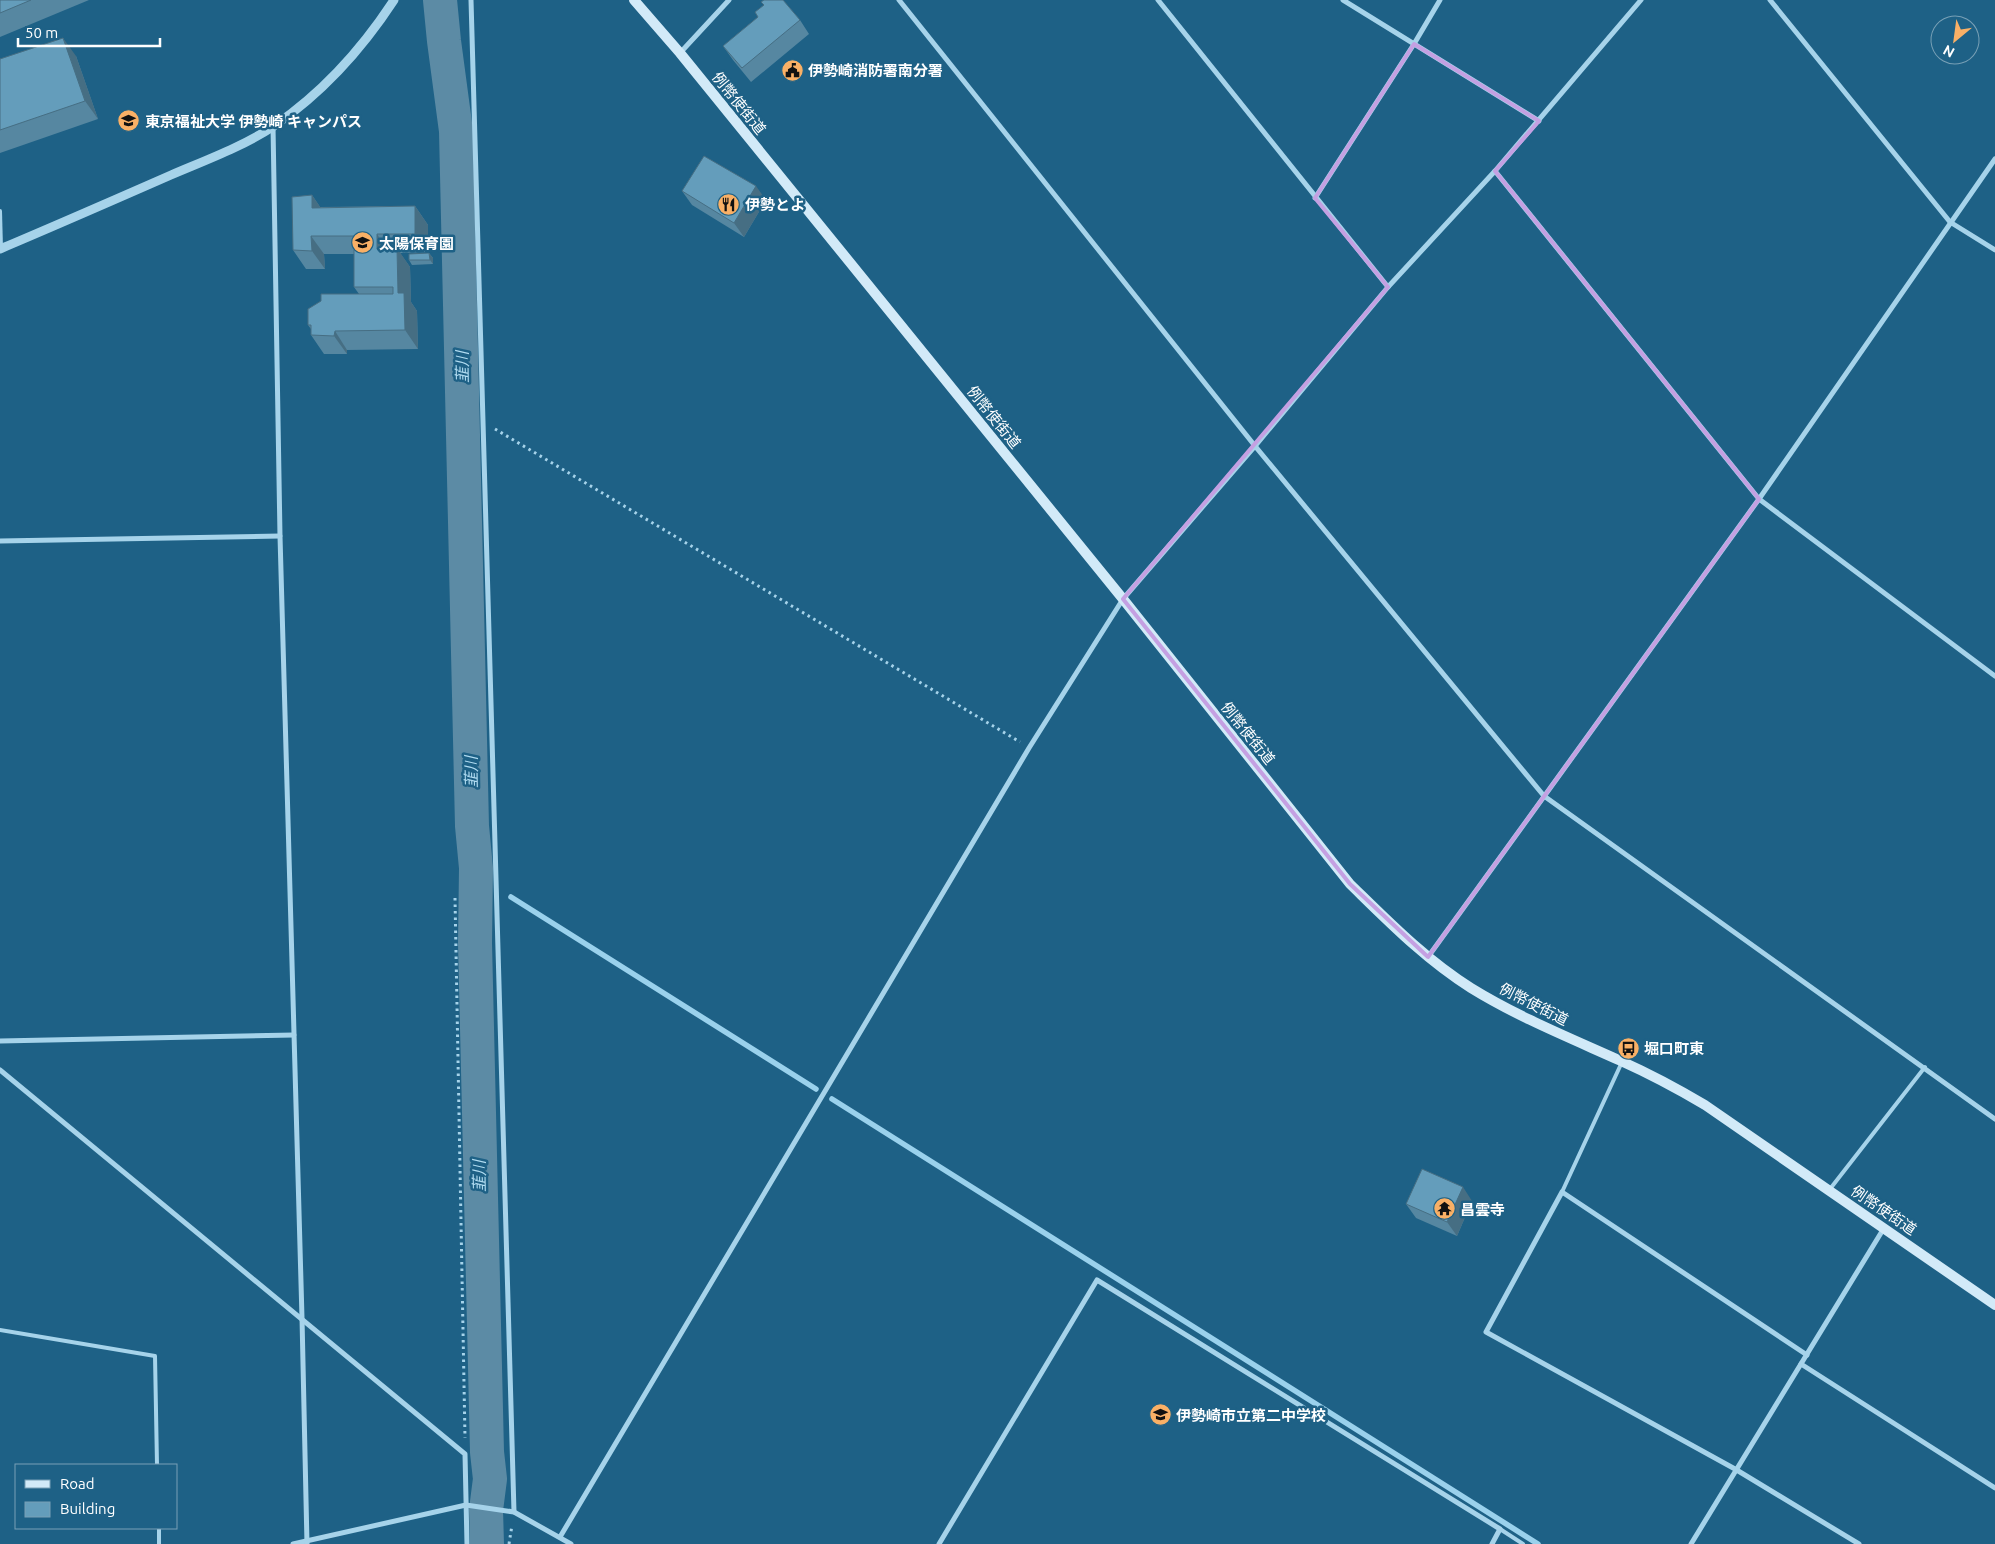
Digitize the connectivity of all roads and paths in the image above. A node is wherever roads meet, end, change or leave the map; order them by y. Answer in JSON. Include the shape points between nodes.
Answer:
{"nodes":[{"id":1,"x":394,"y":0,"type":"edge"},
{"id":2,"x":471,"y":0,"type":"edge"},
{"id":3,"x":634,"y":0,"type":"edge"},
{"id":4,"x":729,"y":0,"type":"edge"},
{"id":5,"x":899,"y":0,"type":"edge"},
{"id":6,"x":1158,"y":0,"type":"edge"},
{"id":7,"x":1343,"y":0,"type":"edge"},
{"id":8,"x":1440,"y":0,"type":"edge"},
{"id":9,"x":1641,"y":0,"type":"edge"},
{"id":10,"x":1770,"y":0,"type":"edge"},
{"id":11,"x":1414,"y":44,"type":"junction"},
{"id":12,"x":680,"y":53,"type":"junction"},
{"id":13,"x":1539,"y":121,"type":"junction"},
{"id":14,"x":273,"y":126,"type":"junction"},
{"id":15,"x":1995,"y":159,"type":"edge"},
{"id":16,"x":1495,"y":172,"type":"junction"},
{"id":17,"x":1315,"y":198,"type":"junction"},
{"id":18,"x":0,"y":211,"type":"edge"},
{"id":19,"x":1950,"y":222,"type":"junction"},
{"id":20,"x":1,"y":248,"type":"edge"},
{"id":21,"x":1995,"y":250,"type":"edge"},
{"id":22,"x":1388,"y":287,"type":"junction"},
{"id":23,"x":483,"y":423,"type":"junction"},
{"id":24,"x":1255,"y":446,"type":"junction"},
{"id":25,"x":1759,"y":499,"type":"junction"},
{"id":26,"x":280,"y":536,"type":"junction"},
{"id":27,"x":0,"y":541,"type":"edge"},
{"id":28,"x":1122,"y":599,"type":"junction"},
{"id":29,"x":1995,"y":676,"type":"edge"},
{"id":30,"x":1029,"y":748,"type":"junction"},
{"id":31,"x":1544,"y":796,"type":"junction"},
{"id":32,"x":455,"y":898,"type":"dead end"},
{"id":33,"x":1428,"y":957,"type":"junction"},
{"id":34,"x":294,"y":1035,"type":"junction"},
{"id":35,"x":0,"y":1042,"type":"edge"},
{"id":36,"x":1622,"y":1062,"type":"junction"},
{"id":37,"x":1925,"y":1067,"type":"junction"},
{"id":38,"x":0,"y":1070,"type":"edge"},
{"id":39,"x":1995,"y":1119,"type":"edge"},
{"id":40,"x":1828,"y":1190,"type":"junction"},
{"id":41,"x":1562,"y":1192,"type":"junction"},
{"id":42,"x":1884,"y":1228,"type":"junction"},
{"id":43,"x":1995,"y":1305,"type":"edge"},
{"id":44,"x":302,"y":1318,"type":"junction"},
{"id":45,"x":0,"y":1330,"type":"edge"},
{"id":46,"x":1807,"y":1355,"type":"junction"},
{"id":47,"x":1801,"y":1364,"type":"junction"},
{"id":48,"x":465,"y":1454,"type":"junction"},
{"id":49,"x":157,"y":1464,"type":"edge"},
{"id":50,"x":1735,"y":1469,"type":"junction"},
{"id":51,"x":1995,"y":1488,"type":"edge"},
{"id":52,"x":466,"y":1505,"type":"junction"},
{"id":53,"x":514,"y":1512,"type":"junction"},
{"id":54,"x":159,"y":1529,"type":"edge"},
{"id":55,"x":1500,"y":1529,"type":"junction"},
{"id":56,"x":560,"y":1537,"type":"junction"},
{"id":57,"x":307,"y":1542,"type":"edge"},
{"id":58,"x":159,"y":1544,"type":"edge"},
{"id":59,"x":293,"y":1544,"type":"edge"},
{"id":60,"x":467,"y":1544,"type":"edge"},
{"id":61,"x":509,"y":1544,"type":"edge"},
{"id":62,"x":571,"y":1544,"type":"edge"},
{"id":63,"x":939,"y":1544,"type":"edge"},
{"id":64,"x":1492,"y":1544,"type":"edge"},
{"id":65,"x":1523,"y":1544,"type":"edge"},
{"id":66,"x":1691,"y":1544,"type":"edge"},
{"id":67,"x":1859,"y":1544,"type":"edge"}],
"edges":[{"from":1,"to":14,"type":"street","via":[[351,57],[319,91]]},
{"from":2,"to":23,"type":"street"},
{"from":3,"to":12,"type":"main road","name":"例幣使街道"},
{"from":4,"to":12,"type":"street"},
{"from":5,"to":24,"type":"street"},
{"from":6,"to":17,"type":"street"},
{"from":7,"to":11,"type":"street"},
{"from":8,"to":11,"type":"street"},
{"from":9,"to":13,"type":"street"},
{"from":10,"to":19,"type":"street"},
{"from":11,"to":13,"type":"street"},
{"from":11,"to":17,"type":"street"},
{"from":12,"to":28,"type":"main road","name":"例幣使街道"},
{"from":13,"to":16,"type":"street"},
{"from":14,"to":20,"type":"street","via":[[233,149]]},
{"from":14,"to":26,"type":"street"},
{"from":15,"to":19,"type":"street"},
{"from":16,"to":22,"type":"street"},
{"from":16,"to":25,"type":"street"},
{"from":17,"to":22,"type":"street"},
{"from":18,"to":20,"type":"lane"},
{"from":19,"to":21,"type":"street"},
{"from":19,"to":25,"type":"street"},
{"from":22,"to":24,"type":"street"},
{"from":23,"to":30,"type":"path"},
{"from":23,"to":53,"type":"street"},
{"from":24,"to":28,"type":"street"},
{"from":24,"to":31,"type":"street"},
{"from":25,"to":29,"type":"street"},
{"from":25,"to":31,"type":"street"},
{"from":26,"to":27,"type":"street"},
{"from":26,"to":34,"type":"street"},
{"from":28,"to":30,"type":"street"},
{"from":28,"to":33,"type":"main road","name":"例幣使街道","via":[[1350,884]]},
{"from":30,"to":56,"type":"street"},
{"from":31,"to":33,"type":"street"},
{"from":31,"to":37,"type":"street"},
{"from":32,"to":48,"type":"path"},
{"from":33,"to":36,"type":"main road","name":"例幣使街道","via":[[1471,988],[1509,1009]]},
{"from":34,"to":35,"type":"street"},
{"from":34,"to":44,"type":"street"},
{"from":36,"to":40,"type":"main road","name":"例幣使街道","via":[[1705,1105]]},
{"from":36,"to":41,"type":"lane"},
{"from":37,"to":39,"type":"street"},
{"from":37,"to":40,"type":"lane"},
{"from":38,"to":44,"type":"street"},
{"from":40,"to":42,"type":"main road","name":"例幣使街道"},
{"from":41,"to":46,"type":"street"},
{"from":41,"to":50,"type":"street","via":[[1486,1332]]},
{"from":42,"to":43,"type":"main road","name":"例幣使街道"},
{"from":42,"to":46,"type":"street"},
{"from":44,"to":48,"type":"street"},
{"from":44,"to":57,"type":"street"},
{"from":45,"to":49,"type":"lane","via":[[155,1356]]},
{"from":46,"to":47,"type":"street"},
{"from":47,"to":50,"type":"street"},
{"from":47,"to":51,"type":"street"},
{"from":48,"to":52,"type":"street"},
{"from":50,"to":66,"type":"street"},
{"from":50,"to":67,"type":"street"},
{"from":52,"to":53,"type":"street"},
{"from":52,"to":57,"type":"street"},
{"from":52,"to":60,"type":"street"},
{"from":53,"to":56,"type":"street"},
{"from":53,"to":61,"type":"path"},
{"from":54,"to":58,"type":"lane"},
{"from":55,"to":63,"type":"street","via":[[1097,1280]]},
{"from":55,"to":64,"type":"street"},
{"from":55,"to":65,"type":"lane"},
{"from":56,"to":62,"type":"street"},
{"from":57,"to":59,"type":"street"}]}
